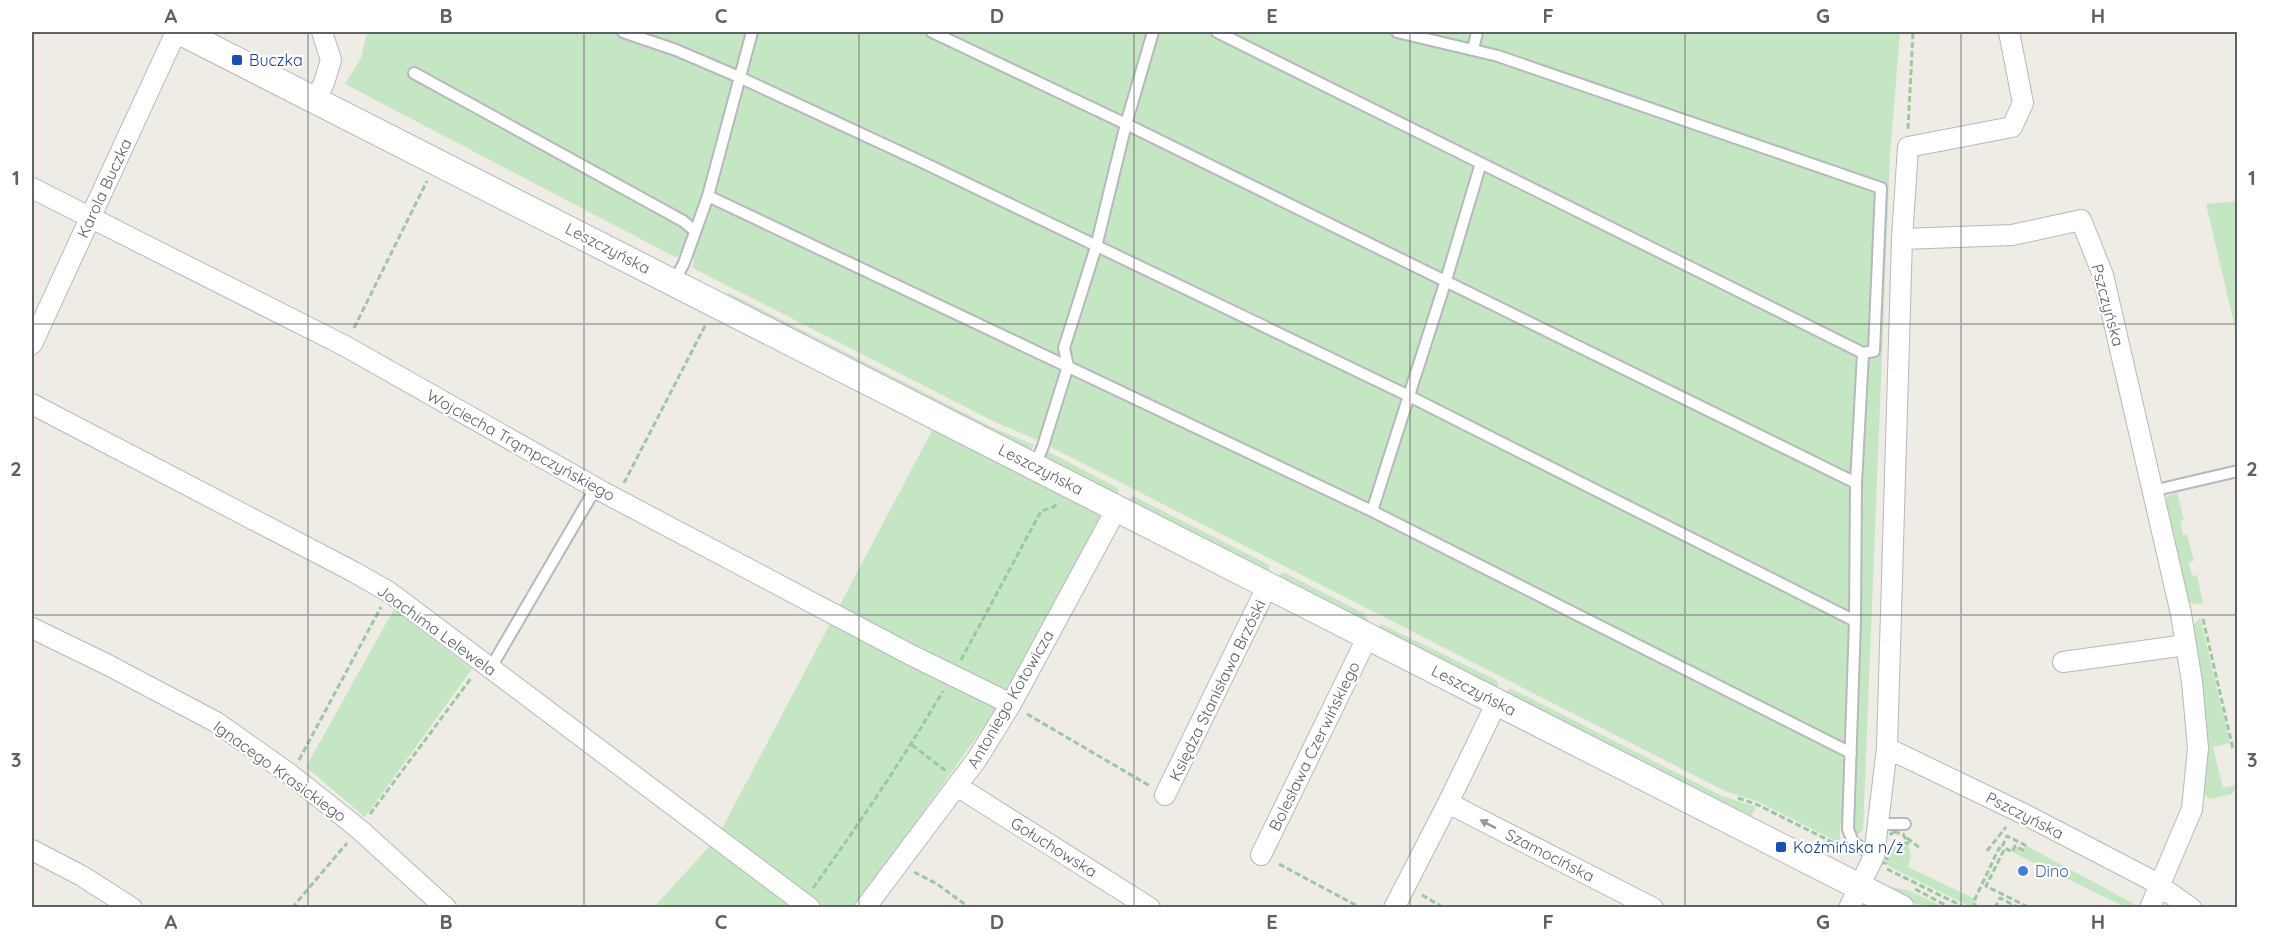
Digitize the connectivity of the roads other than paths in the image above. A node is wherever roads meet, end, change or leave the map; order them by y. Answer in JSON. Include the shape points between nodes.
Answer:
{"nodes":[{"id":1,"x":176,"y":32,"type":"edge"},
{"id":2,"x":181,"y":32,"type":"edge"},
{"id":3,"x":322,"y":32,"type":"edge"},
{"id":4,"x":623,"y":32,"type":"edge"},
{"id":5,"x":752,"y":32,"type":"edge"},
{"id":6,"x":932,"y":32,"type":"edge"},
{"id":7,"x":1153,"y":32,"type":"edge"},
{"id":8,"x":1218,"y":32,"type":"edge"},
{"id":9,"x":1397,"y":32,"type":"edge"},
{"id":10,"x":1477,"y":32,"type":"edge"},
{"id":11,"x":2009,"y":32,"type":"edge"},
{"id":12,"x":1473,"y":50,"type":"junction"},
{"id":13,"x":414,"y":74,"type":"dead end"},
{"id":14,"x":739,"y":77,"type":"junction"},
{"id":15,"x":316,"y":99,"type":"junction"},
{"id":16,"x":1126,"y":124,"type":"junction"},
{"id":17,"x":1481,"y":163,"type":"junction"},
{"id":18,"x":32,"y":188,"type":"edge"},
{"id":19,"x":708,"y":196,"type":"junction"},
{"id":20,"x":91,"y":218,"type":"junction"},
{"id":21,"x":695,"y":231,"type":"junction"},
{"id":22,"x":1902,"y":239,"type":"junction"},
{"id":23,"x":1096,"y":247,"type":"junction"},
{"id":24,"x":1446,"y":280,"type":"junction"},
{"id":25,"x":674,"y":282,"type":"junction"},
{"id":26,"x":32,"y":344,"type":"edge"},
{"id":27,"x":1863,"y":352,"type":"junction"},
{"id":28,"x":1068,"y":366,"type":"junction"},
{"id":29,"x":1407,"y":396,"type":"junction"},
{"id":30,"x":32,"y":404,"type":"edge"},
{"id":31,"x":1035,"y":466,"type":"junction"},
{"id":32,"x":2238,"y":471,"type":"edge"},
{"id":33,"x":1856,"y":483,"type":"junction"},
{"id":34,"x":2152,"y":491,"type":"junction"},
{"id":35,"x":605,"y":493,"type":"junction"},
{"id":36,"x":1117,"y":508,"type":"junction"},
{"id":37,"x":1372,"y":511,"type":"junction"},
{"id":38,"x":1268,"y":585,"type":"junction"},
{"id":39,"x":1855,"y":621,"type":"junction"},
{"id":40,"x":32,"y":628,"type":"edge"},
{"id":41,"x":1368,"y":636,"type":"junction"},
{"id":42,"x":2186,"y":645,"type":"junction"},
{"id":43,"x":2063,"y":662,"type":"dead end"},
{"id":44,"x":490,"y":669,"type":"junction"},
{"id":45,"x":1497,"y":702,"type":"junction"},
{"id":46,"x":1011,"y":704,"type":"junction"},
{"id":47,"x":1887,"y":748,"type":"junction"},
{"id":48,"x":1851,"y":753,"type":"junction"},
{"id":49,"x":959,"y":784,"type":"junction"},
{"id":50,"x":1165,"y":795,"type":"road end"},
{"id":51,"x":1448,"y":803,"type":"junction"},
{"id":52,"x":1879,"y":824,"type":"junction"},
{"id":53,"x":1905,"y":824,"type":"dead end"},
{"id":54,"x":32,"y":850,"type":"edge"},
{"id":55,"x":1261,"y":855,"type":"road end"},
{"id":56,"x":1874,"y":856,"type":"junction"},
{"id":57,"x":2160,"y":887,"type":"junction"},
{"id":58,"x":1855,"y":897,"type":"edge"},
{"id":59,"x":806,"y":905,"type":"edge"},
{"id":60,"x":132,"y":908,"type":"edge"},
{"id":61,"x":446,"y":908,"type":"edge"},
{"id":62,"x":865,"y":908,"type":"edge"},
{"id":63,"x":1150,"y":908,"type":"edge"},
{"id":64,"x":1394,"y":908,"type":"edge"},
{"id":65,"x":1653,"y":908,"type":"edge"},
{"id":66,"x":1901,"y":908,"type":"edge"},
{"id":67,"x":2150,"y":908,"type":"edge"},
{"id":68,"x":2191,"y":908,"type":"edge"}],
"edges":[{"from":1,"to":20,"type":"street","name":"Karola Buczka"},
{"from":2,"to":15,"type":"street","name":"Leszczyńska"},
{"from":3,"to":15,"type":"street","via":[[330,60]]},
{"from":4,"to":14,"type":"lane"},
{"from":5,"to":14,"type":"lane"},
{"from":6,"to":16,"type":"lane"},
{"from":7,"to":16,"type":"lane"},
{"from":8,"to":17,"type":"lane"},
{"from":9,"to":12,"type":"lane"},
{"from":10,"to":12,"type":"lane"},
{"from":11,"to":22,"type":"street","via":[[2023,103],[2012,127],[1908,147]]},
{"from":12,"to":27,"type":"lane","via":[[1881,188],[1874,351]]},
{"from":13,"to":21,"type":"lane"},
{"from":14,"to":19,"type":"lane"},
{"from":14,"to":23,"type":"lane"},
{"from":15,"to":25,"type":"street","name":"Leszczyńska"},
{"from":16,"to":23,"type":"lane"},
{"from":16,"to":24,"type":"lane"},
{"from":17,"to":24,"type":"lane"},
{"from":17,"to":27,"type":"lane"},
{"from":18,"to":20,"type":"street","name":"Wojciecha Trąmpczyńskiego"},
{"from":19,"to":21,"type":"lane"},
{"from":19,"to":28,"type":"lane"},
{"from":20,"to":26,"type":"street","name":"Karola Buczka"},
{"from":20,"to":35,"type":"street","name":"Wojciecha Trąmpczyńskiego","via":[[345,346]]},
{"from":21,"to":25,"type":"lane"},
{"from":22,"to":34,"type":"street","name":"Pszczyńska","via":[[2012,235],[2081,220],[2103,275]]},
{"from":22,"to":47,"type":"street"},
{"from":23,"to":28,"type":"lane","via":[[1064,348]]},
{"from":23,"to":29,"type":"lane"},
{"from":24,"to":29,"type":"lane"},
{"from":24,"to":33,"type":"lane"},
{"from":25,"to":31,"type":"street","name":"Leszczyńska"},
{"from":27,"to":33,"type":"lane"},
{"from":28,"to":31,"type":"lane"},
{"from":28,"to":37,"type":"lane"},
{"from":29,"to":37,"type":"lane"},
{"from":29,"to":39,"type":"lane"},
{"from":30,"to":44,"type":"street","name":"Joachima Lelewela","via":[[389,592]]},
{"from":31,"to":36,"type":"street","name":"Leszczyńska"},
{"from":32,"to":34,"type":"lane"},
{"from":33,"to":39,"type":"lane"},
{"from":34,"to":42,"type":"street","name":"Pszczyńska"},
{"from":35,"to":44,"type":"lane","via":[[591,496]]},
{"from":35,"to":46,"type":"street","name":"Wojciecha Trąmpczyńskiego"},
{"from":36,"to":38,"type":"street","name":"Leszczyńska"},
{"from":36,"to":46,"type":"street","name":"Antoniego Kotowicza"},
{"from":37,"to":48,"type":"lane"},
{"from":38,"to":41,"type":"street","name":"Leszczyńska"},
{"from":38,"to":50,"type":"street","name":"Księdza Stanisława Brzóski"},
{"from":39,"to":48,"type":"lane"},
{"from":40,"to":61,"type":"street","name":"Ignacego Krasickiego","via":[[216,722],[359,829]]},
{"from":41,"to":45,"type":"street","name":"Leszczyńska"},
{"from":41,"to":55,"type":"street","name":"Bolesława Czerwińskiego"},
{"from":42,"to":43,"type":"street"},
{"from":42,"to":57,"type":"street","name":"Pszczyńska","via":[[2198,748],[2192,809]]},
{"from":44,"to":59,"type":"street","name":"Joachima Lelewela"},
{"from":45,"to":51,"type":"street"},
{"from":45,"to":58,"type":"street","name":"Leszczyńska"},
{"from":46,"to":49,"type":"street","name":"Antoniego Kotowicza"},
{"from":47,"to":52,"type":"street"},
{"from":47,"to":57,"type":"street","name":"Pszczyńska","via":[[2028,816]]},
{"from":48,"to":56,"type":"lane","via":[[1848,829],[1853,842]]},
{"from":49,"to":62,"type":"street","name":"Antoniego Kotowicza"},
{"from":49,"to":63,"type":"street","name":"Gołuchowska"},
{"from":51,"to":64,"type":"street"},
{"from":65,"to":51,"type":"street","name":"Szamocińska","one_way":true},
{"from":52,"to":53,"type":"lane"},
{"from":52,"to":56,"type":"street"},
{"from":54,"to":60,"type":"street"},
{"from":56,"to":58,"type":"street"},
{"from":57,"to":67,"type":"street","name":"Pszczyńska"},
{"from":57,"to":68,"type":"street","name":"Pszczyńska"},
{"from":58,"to":66,"type":"street","name":"Leszczyńska"}]}
